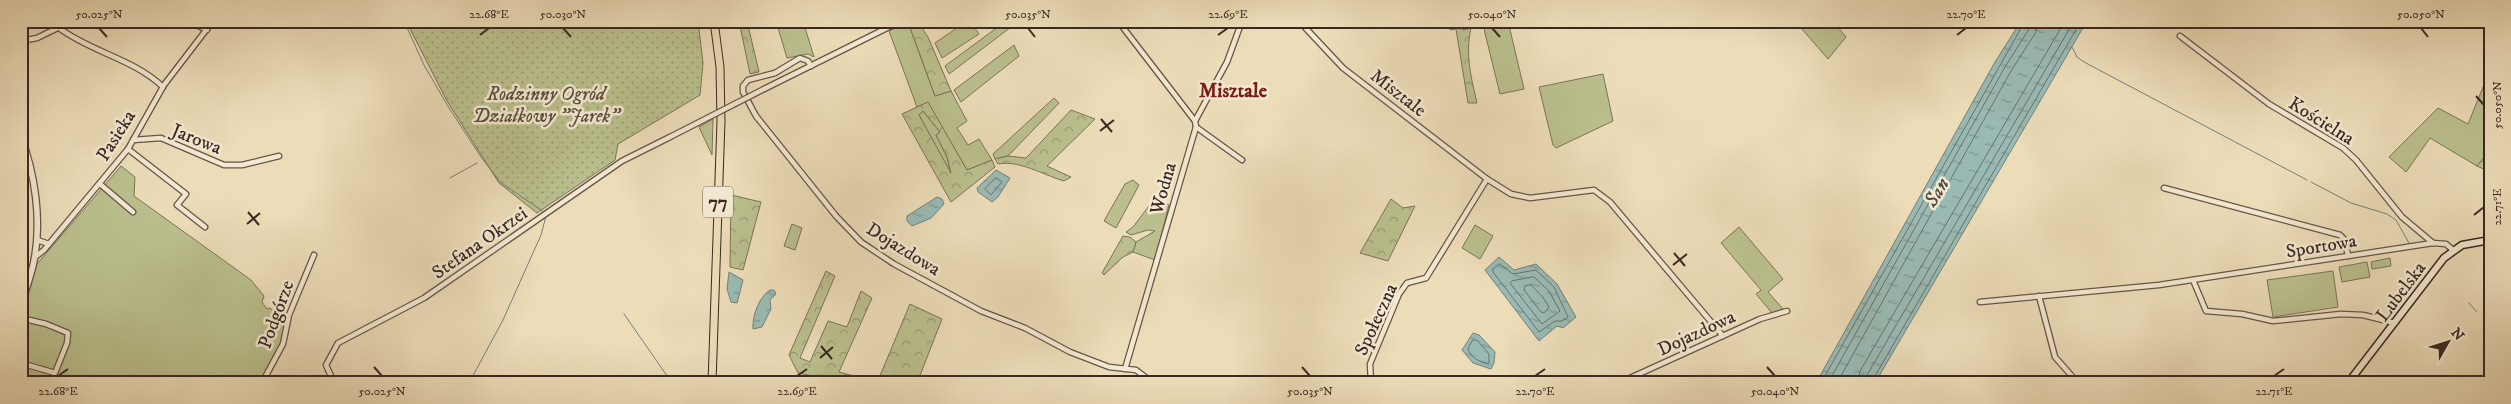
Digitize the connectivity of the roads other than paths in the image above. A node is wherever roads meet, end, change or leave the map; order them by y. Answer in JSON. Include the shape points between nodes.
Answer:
{"nodes":[{"id":1,"x":72,"y":21,"type":"edge"},
{"id":2,"x":189,"y":21,"type":"edge"},
{"id":3,"x":213,"y":21,"type":"edge"},
{"id":4,"x":714,"y":21,"type":"edge"},
{"id":5,"x":901,"y":21,"type":"edge"},
{"id":6,"x":1118,"y":21,"type":"edge"},
{"id":7,"x":1242,"y":21,"type":"edge"},
{"id":8,"x":1300,"y":21,"type":"edge"},
{"id":9,"x":59,"y":28,"type":"junction"},
{"id":10,"x":207,"y":30,"type":"junction"},
{"id":11,"x":2180,"y":36,"type":"dead end"},
{"id":12,"x":21,"y":41,"type":"edge"},
{"id":13,"x":811,"y":66,"type":"junction"},
{"id":14,"x":163,"y":87,"type":"junction"},
{"id":15,"x":1195,"y":121,"type":"junction"},
{"id":16,"x":1196,"y":127,"type":"junction"},
{"id":17,"x":21,"y":136,"type":"edge"},
{"id":18,"x":133,"y":140,"type":"junction"},
{"id":19,"x":128,"y":149,"type":"junction"},
{"id":20,"x":279,"y":156,"type":"dead end"},
{"id":21,"x":1242,"y":160,"type":"dead end"},
{"id":22,"x":1488,"y":179,"type":"junction"},
{"id":23,"x":100,"y":184,"type":"junction"},
{"id":24,"x":2164,"y":188,"type":"dead end"},
{"id":25,"x":133,"y":212,"type":"dead end"},
{"id":26,"x":205,"y":227,"type":"dead end"},
{"id":27,"x":37,"y":240,"type":"junction"},
{"id":28,"x":2490,"y":240,"type":"edge"},
{"id":29,"x":2433,"y":243,"type":"junction"},
{"id":30,"x":49,"y":244,"type":"junction"},
{"id":31,"x":2452,"y":250,"type":"junction"},
{"id":32,"x":314,"y":255,"type":"dead end"},
{"id":33,"x":2348,"y":256,"type":"junction"},
{"id":34,"x":34,"y":258,"type":"junction"},
{"id":35,"x":2192,"y":280,"type":"junction"},
{"id":36,"x":24,"y":288,"type":"edge"},
{"id":37,"x":2038,"y":296,"type":"junction"},
{"id":38,"x":1980,"y":302,"type":"dead end"},
{"id":39,"x":21,"y":306,"type":"edge"},
{"id":40,"x":1787,"y":311,"type":"dead end"},
{"id":41,"x":21,"y":318,"type":"edge"},
{"id":42,"x":2395,"y":323,"type":"junction"},
{"id":43,"x":1723,"y":336,"type":"junction"},
{"id":44,"x":21,"y":363,"type":"edge"},
{"id":45,"x":1124,"y":369,"type":"junction"},
{"id":46,"x":262,"y":383,"type":"edge"},
{"id":47,"x":334,"y":383,"type":"edge"},
{"id":48,"x":712,"y":383,"type":"edge"},
{"id":49,"x":1153,"y":383,"type":"edge"},
{"id":50,"x":1371,"y":383,"type":"edge"},
{"id":51,"x":1619,"y":383,"type":"edge"},
{"id":52,"x":2078,"y":383,"type":"edge"},
{"id":53,"x":2348,"y":383,"type":"edge"}],
"edges":[{"from":1,"to":9,"type":"street"},
{"from":2,"to":10,"type":"street"},
{"from":3,"to":10,"type":"street","name":"Pasieka"},
{"from":4,"to":48,"type":"main road","number":"77","via":[[720,67],[721,121]]},
{"from":5,"to":13,"type":"street","name":"Stefana Okrzei"},
{"from":6,"to":15,"type":"street"},
{"from":7,"to":15,"type":"street","via":[[1227,62]]},
{"from":8,"to":22,"type":"street","name":"Misztale","via":[[1343,68]]},
{"from":9,"to":12,"type":"street"},
{"from":9,"to":14,"type":"street","via":[[72,38],[146,74]]},
{"from":10,"to":14,"type":"street","name":"Pasieka"},
{"from":11,"to":29,"type":"street","name":"Kościelna","via":[[2269,104],[2343,148],[2402,216]]},
{"from":13,"to":45,"type":"street","name":"Dojazdowa","via":[[800,58],[775,73],[748,80],[743,92],[756,116],[836,216],[861,242],[894,264],[981,311],[1025,328],[1070,352],[1109,367]]},
{"from":13,"to":47,"type":"street","name":"Stefana Okrzei","bridge":true,"via":[[622,161],[424,298],[338,343],[326,365]]},
{"from":14,"to":18,"type":"street","name":"Pasieka"},
{"from":15,"to":16,"type":"street","name":"Wodna"},
{"from":16,"to":21,"type":"street"},
{"from":16,"to":45,"type":"street","name":"Wodna"},
{"from":17,"to":27,"type":"street","via":[[34,185]]},
{"from":18,"to":19,"type":"street","name":"Pasieka"},
{"from":18,"to":20,"type":"street","name":"Jarowa","via":[[161,138],[224,165],[242,165]]},
{"from":19,"to":23,"type":"street","name":"Pasieka"},
{"from":19,"to":26,"type":"street","via":[[186,194],[177,205]]},
{"from":22,"to":43,"type":"street","name":"Misztale","via":[[1511,194],[1530,198],[1594,190],[1610,202]]},
{"from":22,"to":50,"type":"street","name":"Społeczna","via":[[1426,278],[1407,283],[1399,294],[1370,364]]},
{"from":23,"to":25,"type":"street"},
{"from":23,"to":30,"type":"street","name":"Pasieka"},
{"from":24,"to":33,"type":"street","via":[[2340,235],[2345,240]]},
{"from":27,"to":30,"type":"street"},
{"from":27,"to":34,"type":"street"},
{"from":28,"to":31,"type":"main road","via":[[2468,243]]},
{"from":29,"to":31,"type":"street","name":"Sportowa","via":[[2446,244]]},
{"from":29,"to":33,"type":"street","name":"Sportowa"},
{"from":30,"to":34,"type":"street","name":"Pasieka"},
{"from":31,"to":42,"type":"main road","name":"Lubelska"},
{"from":32,"to":46,"type":"street","name":"Podgórze","via":[[289,315],[283,344]]},
{"from":33,"to":35,"type":"street","name":"Sportowa"},
{"from":34,"to":36,"type":"street"},
{"from":35,"to":37,"type":"street","name":"Sportowa","via":[[2122,290]]},
{"from":35,"to":42,"type":"street","via":[[2206,311],[2273,321],[2363,315]]},
{"from":36,"to":39,"type":"street"},
{"from":37,"to":38,"type":"street","name":"Sportowa"},
{"from":37,"to":52,"type":"street","via":[[2055,357]]},
{"from":40,"to":43,"type":"street","name":"Dojazdowa"},
{"from":41,"to":44,"type":"street","via":[[68,333],[55,373]]},
{"from":42,"to":53,"type":"main road","name":"Lubelska"},
{"from":43,"to":51,"type":"street","name":"Dojazdowa"},
{"from":45,"to":49,"type":"street","name":"Dojazdowa","via":[[1136,370]]}]}
